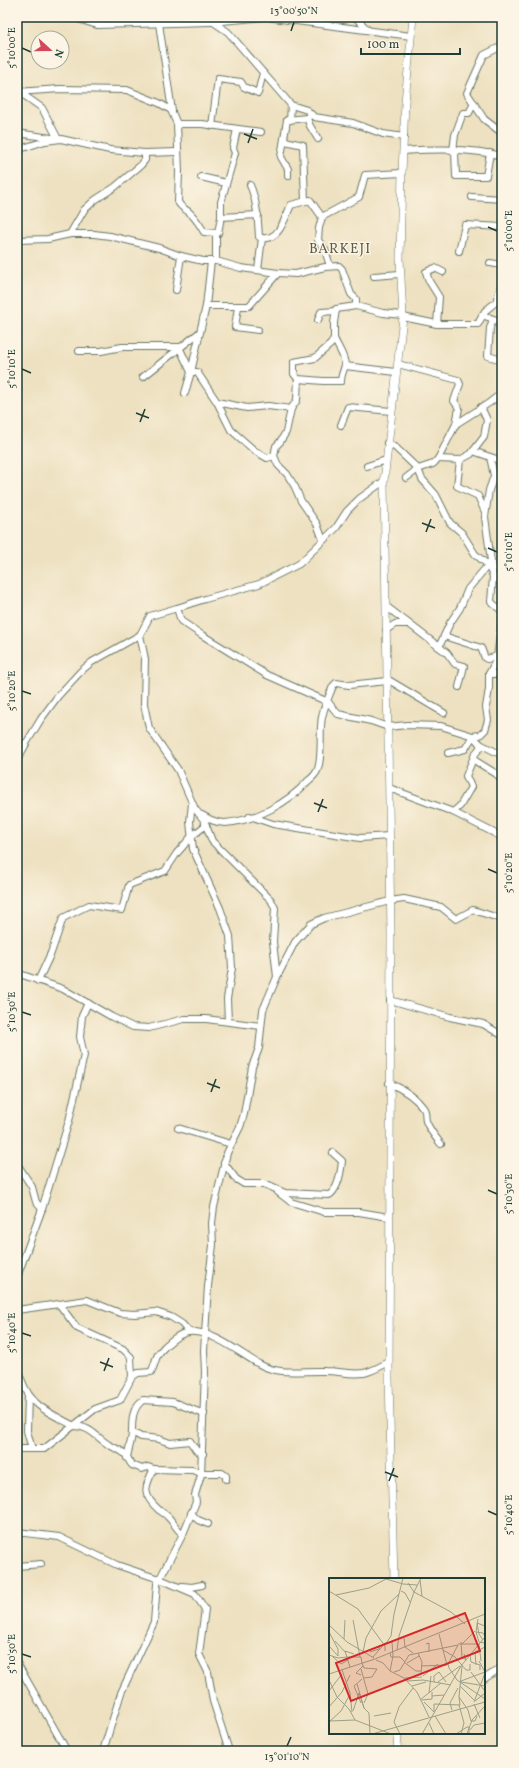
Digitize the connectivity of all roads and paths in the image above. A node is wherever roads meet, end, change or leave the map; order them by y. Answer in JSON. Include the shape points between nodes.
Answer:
{"nodes":[{"id":1,"x":72,"y":17,"type":"edge"},
{"id":2,"x":206,"y":17,"type":"edge"},
{"id":3,"x":355,"y":17,"type":"edge"},
{"id":4,"x":413,"y":17,"type":"edge"},
{"id":5,"x":79,"y":18,"type":"edge"},
{"id":6,"x":158,"y":20,"type":"edge"},
{"id":7,"x":212,"y":22,"type":"junction"},
{"id":8,"x":368,"y":30,"type":"junction"},
{"id":9,"x":411,"y":36,"type":"junction"},
{"id":10,"x":502,"y":46,"type":"edge"},
{"id":11,"x":263,"y":74,"type":"junction"},
{"id":12,"x":18,"y":91,"type":"edge"},
{"id":13,"x":474,"y":103,"type":"junction"},
{"id":14,"x":292,"y":105,"type":"junction"},
{"id":15,"x":172,"y":111,"type":"junction"},
{"id":16,"x":309,"y":116,"type":"junction"},
{"id":17,"x":290,"y":120,"type":"junction"},
{"id":18,"x":177,"y":124,"type":"junction"},
{"id":19,"x":212,"y":126,"type":"junction"},
{"id":20,"x":237,"y":129,"type":"junction"},
{"id":21,"x":261,"y":132,"type":"dead end"},
{"id":22,"x":17,"y":133,"type":"edge"},
{"id":23,"x":502,"y":133,"type":"edge"},
{"id":24,"x":404,"y":137,"type":"junction"},
{"id":25,"x":58,"y":139,"type":"junction"},
{"id":26,"x":318,"y":139,"type":"dead end"},
{"id":27,"x":285,"y":141,"type":"junction"},
{"id":28,"x":17,"y":150,"type":"edge"},
{"id":29,"x":403,"y":151,"type":"junction"},
{"id":30,"x":454,"y":151,"type":"junction"},
{"id":31,"x":177,"y":152,"type":"junction"},
{"id":32,"x":490,"y":153,"type":"junction"},
{"id":33,"x":146,"y":154,"type":"junction"},
{"id":34,"x":502,"y":156,"type":"edge"},
{"id":35,"x":402,"y":173,"type":"junction"},
{"id":36,"x":288,"y":176,"type":"dead end"},
{"id":37,"x":201,"y":177,"type":"dead end"},
{"id":38,"x":226,"y":183,"type":"junction"},
{"id":39,"x":250,"y":186,"type":"dead end"},
{"id":40,"x":472,"y":197,"type":"dead end"},
{"id":41,"x":502,"y":199,"type":"edge"},
{"id":42,"x":305,"y":201,"type":"junction"},
{"id":43,"x":258,"y":215,"type":"junction"},
{"id":44,"x":221,"y":217,"type":"junction"},
{"id":45,"x":322,"y":217,"type":"junction"},
{"id":46,"x":502,"y":227,"type":"edge"},
{"id":47,"x":216,"y":233,"type":"junction"},
{"id":48,"x":70,"y":234,"type":"junction"},
{"id":49,"x":262,"y":238,"type":"junction"},
{"id":50,"x":17,"y":240,"type":"edge"},
{"id":51,"x":459,"y":251,"type":"dead end"},
{"id":52,"x":181,"y":256,"type":"junction"},
{"id":53,"x":214,"y":261,"type":"junction"},
{"id":54,"x":490,"y":263,"type":"dead end"},
{"id":55,"x":502,"y":265,"type":"edge"},
{"id":56,"x":330,"y":266,"type":"junction"},
{"id":57,"x":258,"y":270,"type":"junction"},
{"id":58,"x":443,"y":272,"type":"dead end"},
{"id":59,"x":278,"y":273,"type":"junction"},
{"id":60,"x":400,"y":274,"type":"junction"},
{"id":61,"x":374,"y":276,"type":"dead end"},
{"id":62,"x":502,"y":283,"type":"edge"},
{"id":63,"x":176,"y":290,"type":"dead end"},
{"id":64,"x":500,"y":294,"type":"edge"},
{"id":65,"x":206,"y":306,"type":"junction"},
{"id":66,"x":356,"y":306,"type":"junction"},
{"id":67,"x":238,"y":307,"type":"junction"},
{"id":68,"x":336,"y":311,"type":"junction"},
{"id":69,"x":482,"y":315,"type":"junction"},
{"id":70,"x":402,"y":316,"type":"junction"},
{"id":71,"x":493,"y":318,"type":"junction"},
{"id":72,"x":318,"y":320,"type":"dead end"},
{"id":73,"x":502,"y":322,"type":"edge"},
{"id":74,"x":437,"y":324,"type":"junction"},
{"id":75,"x":258,"y":330,"type":"dead end"},
{"id":76,"x":200,"y":332,"type":"junction"},
{"id":77,"x":334,"y":338,"type":"junction"},
{"id":78,"x":179,"y":347,"type":"junction"},
{"id":79,"x":79,"y":351,"type":"dead end"},
{"id":80,"x":502,"y":360,"type":"edge"},
{"id":81,"x":398,"y":364,"type":"junction"},
{"id":82,"x":345,"y":366,"type":"junction"},
{"id":83,"x":191,"y":372,"type":"junction"},
{"id":84,"x":396,"y":372,"type":"junction"},
{"id":85,"x":143,"y":377,"type":"dead end"},
{"id":86,"x":298,"y":379,"type":"junction"},
{"id":87,"x":502,"y":393,"type":"edge"},
{"id":88,"x":185,"y":394,"type":"dead end"},
{"id":89,"x":216,"y":402,"type":"junction"},
{"id":90,"x":482,"y":407,"type":"junction"},
{"id":91,"x":291,"y":409,"type":"junction"},
{"id":92,"x":391,"y":412,"type":"junction"},
{"id":93,"x":456,"y":424,"type":"junction"},
{"id":94,"x":341,"y":425,"type":"dead end"},
{"id":95,"x":388,"y":443,"type":"junction"},
{"id":96,"x":473,"y":451,"type":"junction"},
{"id":97,"x":274,"y":456,"type":"junction"},
{"id":98,"x":490,"y":457,"type":"junction"},
{"id":99,"x":438,"y":459,"type":"junction"},
{"id":100,"x":386,"y":460,"type":"junction"},
{"id":101,"x":460,"y":460,"type":"junction"},
{"id":102,"x":502,"y":460,"type":"edge"},
{"id":103,"x":367,"y":466,"type":"dead end"},
{"id":104,"x":418,"y":469,"type":"junction"},
{"id":105,"x":406,"y":478,"type":"dead end"},
{"id":106,"x":384,"y":481,"type":"junction"},
{"id":107,"x":485,"y":512,"type":"junction"},
{"id":108,"x":323,"y":540,"type":"junction"},
{"id":109,"x":488,"y":565,"type":"junction"},
{"id":110,"x":493,"y":576,"type":"junction"},
{"id":111,"x":502,"y":583,"type":"edge"},
{"id":112,"x":387,"y":607,"type":"junction"},
{"id":113,"x":177,"y":608,"type":"junction"},
{"id":114,"x":502,"y":611,"type":"edge"},
{"id":115,"x":502,"y":619,"type":"edge"},
{"id":116,"x":407,"y":624,"type":"junction"},
{"id":117,"x":386,"y":630,"type":"junction"},
{"id":118,"x":140,"y":635,"type":"junction"},
{"id":119,"x":444,"y":636,"type":"junction"},
{"id":120,"x":439,"y":648,"type":"junction"},
{"id":121,"x":499,"y":656,"type":"edge"},
{"id":122,"x":489,"y":674,"type":"junction"},
{"id":123,"x":502,"y":674,"type":"edge"},
{"id":124,"x":387,"y":680,"type":"junction"},
{"id":125,"x":459,"y":687,"type":"dead end"},
{"id":126,"x":326,"y":702,"type":"junction"},
{"id":127,"x":444,"y":713,"type":"dead end"},
{"id":128,"x":388,"y":727,"type":"junction"},
{"id":129,"x":472,"y":736,"type":"junction"},
{"id":130,"x":27,"y":742,"type":"junction"},
{"id":131,"x":480,"y":744,"type":"junction"},
{"id":132,"x":17,"y":748,"type":"edge"},
{"id":133,"x":448,"y":752,"type":"dead end"},
{"id":134,"x":502,"y":755,"type":"edge"},
{"id":135,"x":17,"y":760,"type":"edge"},
{"id":136,"x":474,"y":760,"type":"junction"},
{"id":137,"x":502,"y":779,"type":"edge"},
{"id":138,"x":389,"y":788,"type":"junction"},
{"id":139,"x":192,"y":803,"type":"junction"},
{"id":140,"x":453,"y":812,"type":"junction"},
{"id":141,"x":200,"y":814,"type":"junction"},
{"id":142,"x":250,"y":816,"type":"junction"},
{"id":143,"x":206,"y":825,"type":"junction"},
{"id":144,"x":192,"y":836,"type":"junction"},
{"id":145,"x":390,"y":836,"type":"junction"},
{"id":146,"x":502,"y":837,"type":"edge"},
{"id":147,"x":390,"y":901,"type":"junction"},
{"id":148,"x":502,"y":919,"type":"edge"},
{"id":149,"x":17,"y":973,"type":"edge"},
{"id":150,"x":277,"y":978,"type":"junction"},
{"id":151,"x":38,"y":981,"type":"junction"},
{"id":152,"x":390,"y":1000,"type":"junction"},
{"id":153,"x":88,"y":1003,"type":"junction"},
{"id":154,"x":228,"y":1021,"type":"junction"},
{"id":155,"x":261,"y":1026,"type":"junction"},
{"id":156,"x":500,"y":1034,"type":"dead end"},
{"id":157,"x":389,"y":1083,"type":"junction"},
{"id":158,"x":178,"y":1128,"type":"dead end"},
{"id":159,"x":231,"y":1144,"type":"junction"},
{"id":160,"x":442,"y":1144,"type":"dead end"},
{"id":161,"x":333,"y":1153,"type":"dead end"},
{"id":162,"x":224,"y":1163,"type":"junction"},
{"id":163,"x":17,"y":1164,"type":"edge"},
{"id":164,"x":275,"y":1190,"type":"junction"},
{"id":165,"x":42,"y":1209,"type":"junction"},
{"id":166,"x":389,"y":1216,"type":"junction"},
{"id":167,"x":17,"y":1278,"type":"edge"},
{"id":168,"x":59,"y":1304,"type":"junction"},
{"id":169,"x":17,"y":1310,"type":"edge"},
{"id":170,"x":189,"y":1332,"type":"junction"},
{"id":171,"x":206,"y":1334,"type":"junction"},
{"id":172,"x":389,"y":1362,"type":"junction"},
{"id":173,"x":17,"y":1366,"type":"edge"},
{"id":174,"x":132,"y":1377,"type":"junction"},
{"id":175,"x":28,"y":1395,"type":"junction"},
{"id":176,"x":204,"y":1414,"type":"junction"},
{"id":177,"x":74,"y":1426,"type":"junction"},
{"id":178,"x":132,"y":1432,"type":"junction"},
{"id":179,"x":17,"y":1449,"type":"edge"},
{"id":180,"x":32,"y":1449,"type":"junction"},
{"id":181,"x":203,"y":1454,"type":"junction"},
{"id":182,"x":127,"y":1458,"type":"junction"},
{"id":183,"x":154,"y":1469,"type":"junction"},
{"id":184,"x":201,"y":1474,"type":"junction"},
{"id":185,"x":226,"y":1479,"type":"dead end"},
{"id":186,"x":191,"y":1513,"type":"junction"},
{"id":187,"x":208,"y":1524,"type":"dead end"},
{"id":188,"x":17,"y":1532,"type":"edge"},
{"id":189,"x":183,"y":1534,"type":"junction"},
{"id":190,"x":41,"y":1564,"type":"dead end"},
{"id":191,"x":17,"y":1566,"type":"edge"},
{"id":192,"x":394,"y":1578,"type":"edge"},
{"id":193,"x":160,"y":1579,"type":"junction"},
{"id":194,"x":202,"y":1585,"type":"dead end"},
{"id":195,"x":17,"y":1663,"type":"edge"},
{"id":196,"x":502,"y":1667,"type":"edge"},
{"id":197,"x":485,"y":1678,"type":"edge"},
{"id":198,"x":398,"y":1734,"type":"edge"},
{"id":199,"x":67,"y":1751,"type":"edge"},
{"id":200,"x":103,"y":1751,"type":"edge"},
{"id":201,"x":229,"y":1751,"type":"edge"},
{"id":202,"x":397,"y":1751,"type":"edge"}],
"edges":[{"from":1,"to":5,"type":"street"},
{"from":2,"to":7,"type":"street"},
{"from":3,"to":8,"type":"street"},
{"from":4,"to":9,"type":"street"},
{"from":5,"to":6,"type":"street","via":[[97,25]]},
{"from":6,"to":7,"type":"street"},
{"from":6,"to":15,"type":"street"},
{"from":7,"to":8,"type":"street","via":[[266,17]]},
{"from":7,"to":11,"type":"street","via":[[228,32]]},
{"from":8,"to":9,"type":"street"},
{"from":9,"to":24,"type":"street"},
{"from":10,"to":13,"type":"street","via":[[484,55],[467,93]]},
{"from":11,"to":14,"type":"street"},
{"from":11,"to":19,"type":"street","via":[[258,93],[244,87],[241,82],[218,79]]},
{"from":12,"to":15,"type":"street","via":[[127,90]]},
{"from":12,"to":25,"type":"street","via":[[42,108]]},
{"from":13,"to":23,"type":"street","via":[[484,119]]},
{"from":13,"to":30,"type":"street","via":[[469,113],[463,113],[455,135]]},
{"from":14,"to":16,"type":"street","via":[[307,110]]},
{"from":14,"to":17,"type":"street"},
{"from":15,"to":18,"type":"street"},
{"from":16,"to":17,"type":"street"},
{"from":16,"to":24,"type":"street","via":[[353,123],[383,134]]},
{"from":16,"to":26,"type":"street","via":[[310,126]]},
{"from":17,"to":27,"type":"street","via":[[287,120]]},
{"from":18,"to":19,"type":"street"},
{"from":18,"to":31,"type":"street"},
{"from":19,"to":20,"type":"street"},
{"from":20,"to":21,"type":"street"},
{"from":20,"to":38,"type":"street","via":[[233,148],[235,153]]},
{"from":22,"to":25,"type":"street"},
{"from":24,"to":29,"type":"street"},
{"from":25,"to":28,"type":"street"},
{"from":25,"to":33,"type":"street","via":[[110,150]]},
{"from":27,"to":36,"type":"street","via":[[281,157],[288,169]]},
{"from":27,"to":42,"type":"street","via":[[303,145]]},
{"from":29,"to":30,"type":"street"},
{"from":29,"to":35,"type":"street"},
{"from":30,"to":32,"type":"street"},
{"from":30,"to":32,"type":"street","via":[[456,176],[486,176]]},
{"from":31,"to":33,"type":"street"},
{"from":31,"to":47,"type":"street","via":[[180,207],[189,212],[204,232]]},
{"from":32,"to":34,"type":"street"},
{"from":33,"to":48,"type":"street","via":[[141,165],[84,210]]},
{"from":35,"to":45,"type":"street","via":[[365,175],[359,197]]},
{"from":35,"to":60,"type":"street"},
{"from":37,"to":38,"type":"street"},
{"from":38,"to":44,"type":"street","via":[[221,202]]},
{"from":39,"to":43,"type":"street"},
{"from":40,"to":41,"type":"street"},
{"from":42,"to":45,"type":"street","via":[[310,200]]},
{"from":42,"to":49,"type":"street","via":[[291,205],[277,234],[268,239]]},
{"from":43,"to":44,"type":"street"},
{"from":43,"to":49,"type":"street","via":[[259,237]]},
{"from":44,"to":47,"type":"street"},
{"from":45,"to":56,"type":"street","via":[[318,240],[325,250]]},
{"from":46,"to":51,"type":"street","via":[[465,225]]},
{"from":47,"to":53,"type":"street"},
{"from":48,"to":50,"type":"street","via":[[48,239]]},
{"from":48,"to":52,"type":"street","via":[[110,236]]},
{"from":49,"to":57,"type":"street"},
{"from":52,"to":53,"type":"street"},
{"from":52,"to":63,"type":"street"},
{"from":53,"to":57,"type":"street"},
{"from":53,"to":65,"type":"street"},
{"from":54,"to":55,"type":"street"},
{"from":56,"to":59,"type":"street","via":[[296,274]]},
{"from":56,"to":66,"type":"street","via":[[339,266],[342,269],[351,294],[356,299]]},
{"from":57,"to":59,"type":"street"},
{"from":58,"to":74,"type":"street","via":[[435,268],[426,272],[439,297]]},
{"from":59,"to":67,"type":"street","via":[[249,306]]},
{"from":60,"to":61,"type":"street"},
{"from":60,"to":70,"type":"street"},
{"from":62,"to":64,"type":"street"},
{"from":64,"to":69,"type":"street","via":[[496,302]]},
{"from":65,"to":67,"type":"street"},
{"from":65,"to":76,"type":"street"},
{"from":66,"to":68,"type":"street","via":[[341,307]]},
{"from":66,"to":70,"type":"street"},
{"from":67,"to":75,"type":"street","via":[[235,327]]},
{"from":68,"to":72,"type":"street","via":[[321,312]]},
{"from":68,"to":77,"type":"street"},
{"from":69,"to":71,"type":"street"},
{"from":69,"to":74,"type":"street","via":[[478,324]]},
{"from":70,"to":74,"type":"street"},
{"from":70,"to":81,"type":"street"},
{"from":71,"to":73,"type":"street"},
{"from":71,"to":80,"type":"street","via":[[488,356]]},
{"from":76,"to":78,"type":"street"},
{"from":76,"to":83,"type":"street"},
{"from":77,"to":82,"type":"street","via":[[343,355]]},
{"from":77,"to":86,"type":"street","via":[[327,349],[315,358],[294,362],[294,374]]},
{"from":78,"to":79,"type":"street"},
{"from":78,"to":83,"type":"street"},
{"from":78,"to":85,"type":"street"},
{"from":81,"to":84,"type":"street"},
{"from":81,"to":93,"type":"street","via":[[458,380],[460,384],[454,401],[459,408]]},
{"from":82,"to":84,"type":"street"},
{"from":82,"to":86,"type":"street","via":[[341,373],[341,381]]},
{"from":83,"to":88,"type":"street"},
{"from":83,"to":89,"type":"street","via":[[197,372]]},
{"from":84,"to":92,"type":"street"},
{"from":86,"to":91,"type":"street","via":[[297,400]]},
{"from":87,"to":90,"type":"street"},
{"from":89,"to":91,"type":"street","via":[[247,408],[268,406]]},
{"from":89,"to":97,"type":"street","via":[[238,438],[263,457]]},
{"from":90,"to":93,"type":"street"},
{"from":90,"to":96,"type":"street","via":[[488,420],[484,437]]},
{"from":91,"to":97,"type":"street","via":[[286,432],[276,446]]},
{"from":92,"to":94,"type":"street","via":[[348,407]]},
{"from":92,"to":95,"type":"street"},
{"from":93,"to":99,"type":"street"},
{"from":95,"to":100,"type":"street"},
{"from":95,"to":104,"type":"street"},
{"from":96,"to":98,"type":"street"},
{"from":96,"to":101,"type":"street"},
{"from":97,"to":108,"type":"street","via":[[317,524]]},
{"from":98,"to":102,"type":"street"},
{"from":98,"to":107,"type":"street","via":[[494,476]]},
{"from":99,"to":101,"type":"street"},
{"from":99,"to":104,"type":"street","via":[[433,464]]},
{"from":100,"to":103,"type":"street"},
{"from":100,"to":106,"type":"street"},
{"from":101,"to":107,"type":"street","via":[[456,486],[478,496]]},
{"from":104,"to":105,"type":"street"},
{"from":104,"to":109,"type":"street","via":[[422,479],[436,495],[445,516],[462,533],[475,554]]},
{"from":106,"to":108,"type":"street","via":[[359,499]]},
{"from":106,"to":112,"type":"street"},
{"from":107,"to":110,"type":"street"},
{"from":108,"to":113,"type":"street","via":[[299,564],[259,584]]},
{"from":109,"to":110,"type":"street"},
{"from":109,"to":119,"type":"street","via":[[468,589]]},
{"from":110,"to":111,"type":"street"},
{"from":110,"to":114,"type":"street","via":[[491,602]]},
{"from":112,"to":116,"type":"street"},
{"from":112,"to":117,"type":"street"},
{"from":113,"to":118,"type":"street","via":[[150,616]]},
{"from":113,"to":126,"type":"street","via":[[181,621],[253,668]]},
{"from":115,"to":121,"type":"street"},
{"from":116,"to":117,"type":"street","via":[[395,624]]},
{"from":116,"to":120,"type":"street"},
{"from":117,"to":124,"type":"street"},
{"from":118,"to":130,"type":"street","via":[[81,671],[40,719]]},
{"from":118,"to":139,"type":"street","via":[[145,659],[144,704],[149,728],[178,770]]},
{"from":119,"to":120,"type":"street"},
{"from":119,"to":121,"type":"street","via":[[481,648],[487,659]]},
{"from":120,"to":125,"type":"street","via":[[447,653],[455,664],[464,666]]},
{"from":121,"to":122,"type":"street"},
{"from":122,"to":123,"type":"street"},
{"from":122,"to":129,"type":"street","via":[[486,706],[488,720],[485,730],[480,735]]},
{"from":124,"to":126,"type":"street","via":[[336,683]]},
{"from":124,"to":127,"type":"street"},
{"from":124,"to":128,"type":"street"},
{"from":126,"to":128,"type":"street","via":[[338,714]]},
{"from":126,"to":142,"type":"street","via":[[320,726],[321,754],[317,770],[296,794],[285,802]]},
{"from":128,"to":129,"type":"street","via":[[441,726]]},
{"from":128,"to":138,"type":"street"},
{"from":129,"to":131,"type":"street"},
{"from":129,"to":133,"type":"street","via":[[465,749]]},
{"from":130,"to":132,"type":"street"},
{"from":130,"to":135,"type":"street"},
{"from":131,"to":134,"type":"street"},
{"from":131,"to":136,"type":"street"},
{"from":136,"to":137,"type":"street"},
{"from":136,"to":140,"type":"street","via":[[466,776],[471,787],[460,806]]},
{"from":138,"to":140,"type":"street"},
{"from":138,"to":145,"type":"street"},
{"from":139,"to":141,"type":"street"},
{"from":139,"to":144,"type":"street"},
{"from":140,"to":146,"type":"street"},
{"from":141,"to":142,"type":"street","via":[[212,821],[224,823]]},
{"from":141,"to":143,"type":"street"},
{"from":142,"to":145,"type":"street","via":[[273,824],[360,838]]},
{"from":143,"to":144,"type":"street"},
{"from":143,"to":150,"type":"street","via":[[212,841],[271,900],[275,908],[273,942]]},
{"from":144,"to":151,"type":"street","via":[[165,871],[129,885],[122,910],[89,905],[63,918]]},
{"from":144,"to":154,"type":"street","via":[[193,849],[230,936],[232,968],[227,999]]},
{"from":145,"to":147,"type":"street"},
{"from":147,"to":148,"type":"street","via":[[404,899],[441,907],[456,919],[473,910]]},
{"from":147,"to":150,"type":"street","via":[[324,918],[312,924],[295,942]]},
{"from":147,"to":152,"type":"street"},
{"from":149,"to":151,"type":"street"},
{"from":150,"to":155,"type":"street","via":[[263,1010]]},
{"from":151,"to":153,"type":"street","via":[[63,989]]},
{"from":152,"to":156,"type":"street","via":[[483,1024]]},
{"from":152,"to":157,"type":"street"},
{"from":153,"to":154,"type":"street","via":[[133,1027],[149,1028],[184,1019]]},
{"from":153,"to":165,"type":"street","via":[[82,1016],[80,1037],[84,1055],[69,1120]]},
{"from":154,"to":155,"type":"street"},
{"from":155,"to":159,"type":"street","via":[[259,1048],[252,1067],[244,1114]]},
{"from":157,"to":160,"type":"street","via":[[407,1092],[425,1110],[427,1122]]},
{"from":157,"to":166,"type":"street"},
{"from":158,"to":159,"type":"street"},
{"from":159,"to":162,"type":"street"},
{"from":161,"to":164,"type":"street","via":[[342,1161],[336,1189],[329,1195],[295,1194]]},
{"from":162,"to":164,"type":"street","via":[[236,1179],[244,1184],[264,1184]]},
{"from":162,"to":171,"type":"street","via":[[213,1212]]},
{"from":163,"to":165,"type":"street"},
{"from":164,"to":166,"type":"street","via":[[291,1202],[324,1212],[359,1212]]},
{"from":165,"to":167,"type":"street"},
{"from":166,"to":172,"type":"street"},
{"from":168,"to":169,"type":"street"},
{"from":168,"to":170,"type":"street","via":[[87,1300],[120,1313],[156,1312],[171,1317]]},
{"from":168,"to":174,"type":"street","via":[[77,1328],[123,1349],[131,1357]]},
{"from":170,"to":171,"type":"street"},
{"from":170,"to":174,"type":"street","via":[[174,1339],[158,1354],[151,1372],[138,1373]]},
{"from":171,"to":172,"type":"street","via":[[259,1364],[278,1371],[326,1370],[343,1374],[365,1373]]},
{"from":171,"to":176,"type":"street"},
{"from":172,"to":192,"type":"street"},
{"from":173,"to":175,"type":"street"},
{"from":174,"to":177,"type":"street","via":[[120,1400],[95,1408]]},
{"from":175,"to":177,"type":"street"},
{"from":175,"to":180,"type":"street","via":[[27,1431]]},
{"from":176,"to":178,"type":"street","via":[[173,1402],[143,1400],[134,1410]]},
{"from":176,"to":181,"type":"street"},
{"from":177,"to":180,"type":"street","via":[[44,1449]]},
{"from":177,"to":182,"type":"street","via":[[90,1430]]},
{"from":178,"to":181,"type":"street","via":[[141,1437],[170,1443],[190,1441],[196,1450]]},
{"from":178,"to":182,"type":"street"},
{"from":179,"to":180,"type":"street"},
{"from":181,"to":184,"type":"street"},
{"from":182,"to":183,"type":"street","via":[[132,1465],[142,1469]]},
{"from":183,"to":184,"type":"street","via":[[192,1470]]},
{"from":183,"to":189,"type":"street","via":[[146,1493],[149,1500]]},
{"from":184,"to":185,"type":"street","via":[[222,1473]]},
{"from":184,"to":186,"type":"street","via":[[195,1495],[196,1502]]},
{"from":186,"to":187,"type":"street","via":[[198,1520]]},
{"from":186,"to":189,"type":"street"},
{"from":188,"to":193,"type":"street","via":[[59,1537],[117,1565]]},
{"from":189,"to":193,"type":"street"},
{"from":190,"to":191,"type":"street"},
{"from":193,"to":194,"type":"street","via":[[184,1587]]},
{"from":193,"to":200,"type":"street","via":[[157,1584],[154,1622],[121,1693]]},
{"from":193,"to":201,"type":"street","via":[[195,1594],[206,1609],[199,1654],[208,1672],[213,1701]]},
{"from":195,"to":199,"type":"street"},
{"from":196,"to":197,"type":"street"},
{"from":198,"to":202,"type":"street"}]}
